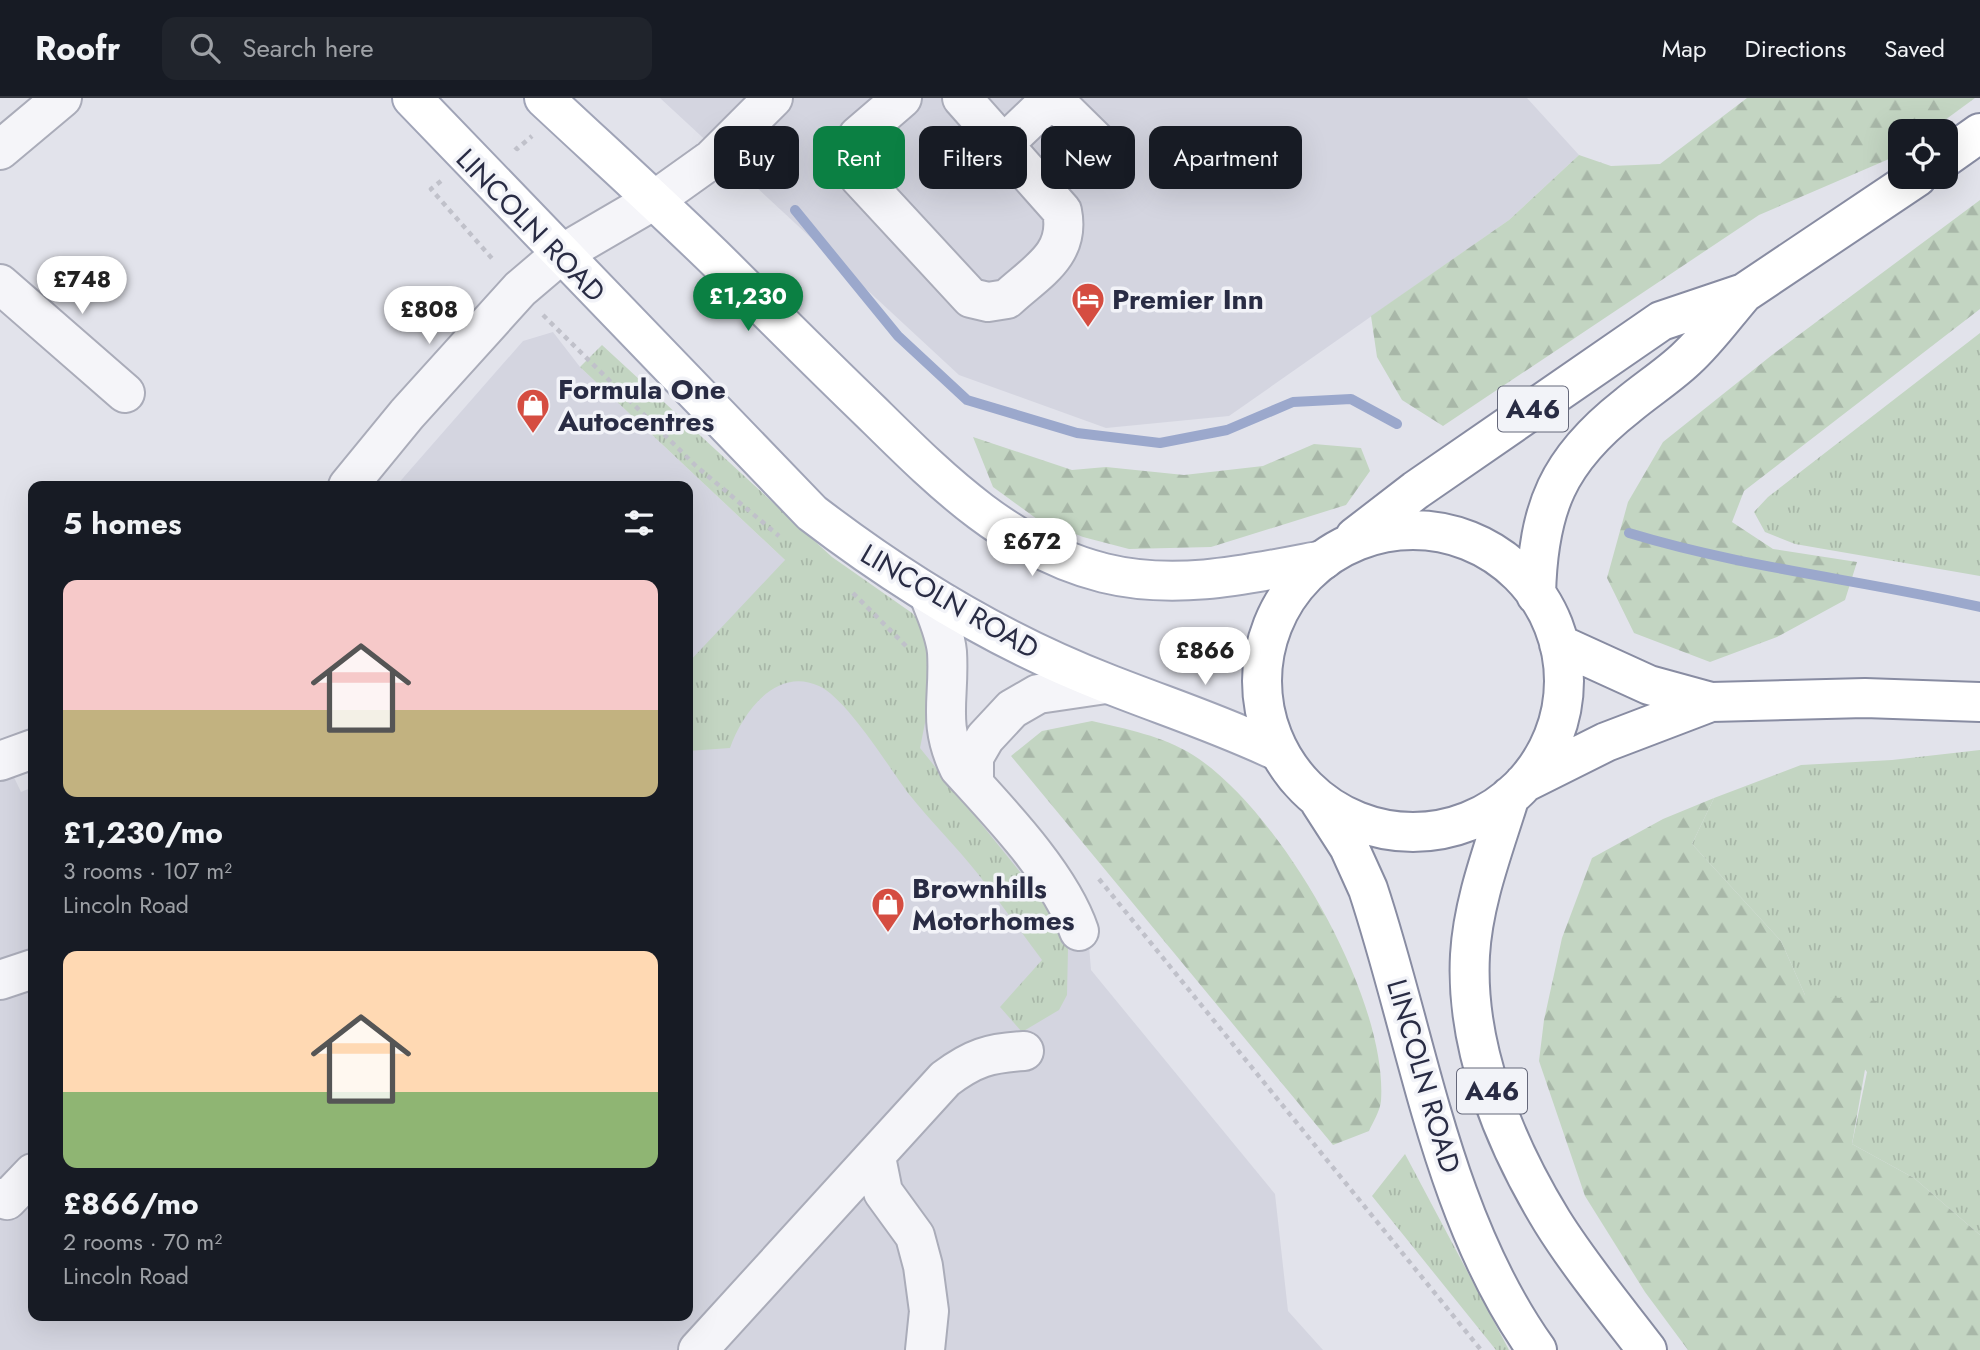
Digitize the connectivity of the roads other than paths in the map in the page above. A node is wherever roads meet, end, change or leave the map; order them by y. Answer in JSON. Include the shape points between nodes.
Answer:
{"nodes":[{"id":1,"x":62,"y":98,"type":"edge"},
{"id":2,"x":412,"y":98,"type":"edge"},
{"id":3,"x":544,"y":98,"type":"edge"},
{"id":4,"x":773,"y":98,"type":"edge"},
{"id":5,"x":902,"y":98,"type":"edge"},
{"id":6,"x":962,"y":98,"type":"edge"},
{"id":7,"x":1052,"y":98,"type":"edge"},
{"id":8,"x":988,"y":126,"type":"edge"},
{"id":9,"x":1022,"y":126,"type":"edge"},
{"id":10,"x":1080,"y":126,"type":"edge"},
{"id":11,"x":1980,"y":134,"type":"edge"},
{"id":12,"x":0,"y":149,"type":"edge"},
{"id":13,"x":1958,"y":149,"type":"edge"},
{"id":14,"x":1027,"y":170,"type":"edge"},
{"id":15,"x":1899,"y":189,"type":"edge"},
{"id":16,"x":656,"y":200,"type":"junction"},
{"id":17,"x":561,"y":255,"type":"junction"},
{"id":18,"x":0,"y":284,"type":"edge"},
{"id":19,"x":1744,"y":293,"type":"junction"},
{"id":20,"x":125,"y":393,"type":"dead end"},
{"id":21,"x":352,"y":481,"type":"edge"},
{"id":22,"x":1330,"y":556,"type":"junction"},
{"id":23,"x":929,"y":595,"type":"junction"},
{"id":24,"x":1536,"y":595,"type":"junction"},
{"id":25,"x":1559,"y":644,"type":"junction"},
{"id":26,"x":1106,"y":684,"type":"junction"},
{"id":27,"x":1711,"y":702,"type":"junction"},
{"id":28,"x":1980,"y":702,"type":"edge"},
{"id":29,"x":28,"y":751,"type":"edge"},
{"id":30,"x":1279,"y":752,"type":"junction"},
{"id":31,"x":0,"y":761,"type":"edge"},
{"id":32,"x":974,"y":784,"type":"junction"},
{"id":33,"x":1517,"y":789,"type":"junction"},
{"id":34,"x":1318,"y":799,"type":"junction"},
{"id":35,"x":1079,"y":931,"type":"dead end"},
{"id":36,"x":28,"y":971,"type":"edge"},
{"id":37,"x":0,"y":980,"type":"edge"},
{"id":38,"x":1024,"y":1051,"type":"dead end"},
{"id":39,"x":876,"y":1157,"type":"junction"},
{"id":40,"x":28,"y":1178,"type":"edge"},
{"id":41,"x":0,"y":1198,"type":"edge"},
{"id":42,"x":698,"y":1350,"type":"edge"},
{"id":43,"x":925,"y":1350,"type":"edge"},
{"id":44,"x":1538,"y":1350,"type":"edge"},
{"id":45,"x":1647,"y":1350,"type":"edge"}],
"edges":[{"from":1,"to":12,"type":"street"},
{"from":2,"to":17,"type":"main road","name":"LINCOLN ROAD"},
{"from":3,"to":16,"type":"main road"},
{"from":4,"to":16,"type":"street","via":[[712,159]]},
{"from":5,"to":14,"type":"street","via":[[858,136],[850,151],[859,177],[971,298],[988,302],[1007,299],[1059,250],[1064,239],[1062,211]]},
{"from":6,"to":8,"type":"street"},
{"from":7,"to":9,"type":"street"},
{"from":7,"to":10,"type":"street"},
{"from":11,"to":13,"type":"main road"},
{"from":15,"to":19,"type":"main road","number":"A46"},
{"from":16,"to":17,"type":"street"},
{"from":16,"to":22,"type":"main road","via":[[926,466],[982,515],[1028,544],[1103,573],[1155,581],[1188,582]]},
{"from":17,"to":21,"type":"street","via":[[520,289]]},
{"from":17,"to":23,"type":"main road","name":"LINCOLN ROAD","via":[[812,513],[870,558]]},
{"from":18,"to":20,"type":"street"},
{"from":19,"to":22,"type":"main road","number":"A46","via":[[1661,321],[1416,490]]},
{"from":19,"to":24,"type":"main road","number":"A46","via":[[1687,359],[1580,446],[1546,510],[1537,551]]},
{"from":22,"to":24,"type":"main road","via":[[1375,535],[1416,530],[1455,536],[1509,565]]},
{"from":22,"to":30,"type":"main road","via":[[1308,573],[1284,603],[1264,657],[1266,715]]},
{"from":23,"to":26,"type":"main road","name":"LINCOLN ROAD","via":[[1032,651]]},
{"from":23,"to":32,"type":"street","via":[[947,650],[947,740],[959,768]]},
{"from":24,"to":25,"type":"main road"},
{"from":25,"to":27,"type":"main road","via":[[1648,685]]},
{"from":25,"to":33,"type":"main road","via":[[1563,681],[1559,718],[1545,753]]},
{"from":26,"to":30,"type":"main road","name":"LINCOLN ROAD","via":[[1225,726]]},
{"from":26,"to":32,"type":"street","via":[[1038,694],[1012,709],[974,757]]},
{"from":27,"to":28,"type":"main road","via":[[1865,698]]},
{"from":27,"to":33,"type":"main road","via":[[1606,742]]},
{"from":29,"to":31,"type":"street"},
{"from":30,"to":34,"type":"main road"},
{"from":32,"to":35,"type":"street","via":[[1057,884]]},
{"from":33,"to":34,"type":"main road","via":[[1466,823],[1415,832],[1364,824]]},
{"from":33,"to":45,"type":"main road","number":"A46","via":[[1480,893],[1470,955],[1472,1012],[1479,1046],[1521,1168],[1554,1224]]},
{"from":34,"to":44,"type":"main road","name":"LINCOLN ROAD","number":"A46","via":[[1349,847],[1368,889],[1447,1161],[1471,1226],[1499,1286]]},
{"from":36,"to":37,"type":"street"},
{"from":38,"to":39,"type":"street","via":[[969,1060],[945,1079]]},
{"from":39,"to":42,"type":"street"},
{"from":39,"to":43,"type":"street","via":[[883,1192],[915,1236],[923,1266],[929,1311]]},
{"from":40,"to":41,"type":"street","via":[[7,1200]]}]}
